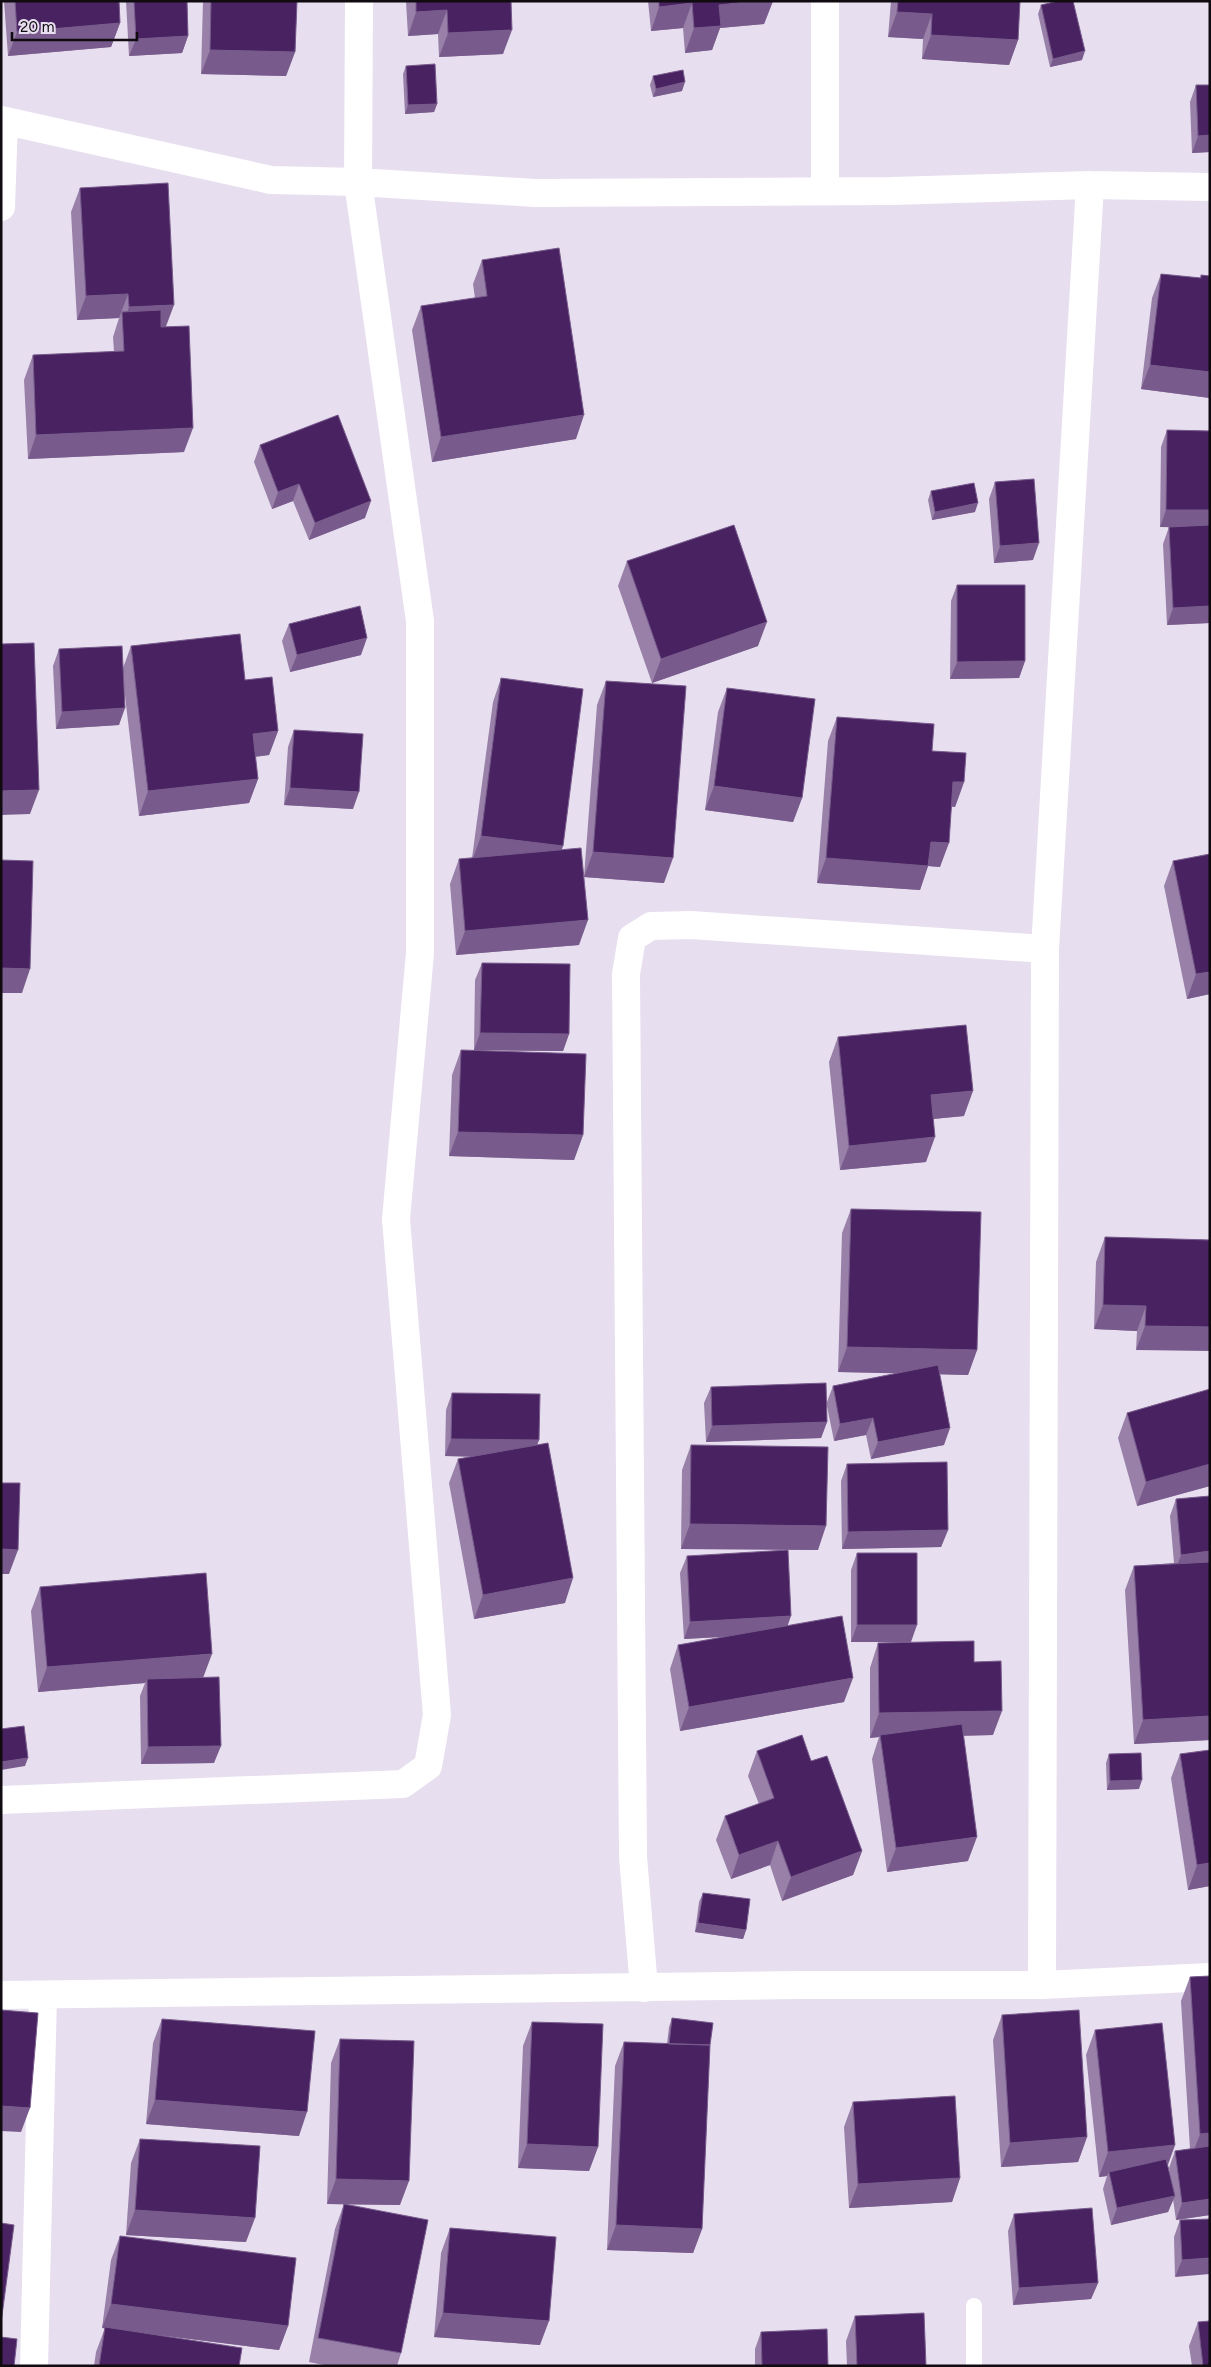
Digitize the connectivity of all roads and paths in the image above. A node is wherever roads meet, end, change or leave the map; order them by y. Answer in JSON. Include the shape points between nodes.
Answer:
{"nodes":[{"id":1,"x":359,"y":1,"type":"edge"},
{"id":2,"x":825,"y":1,"type":"edge"},
{"id":3,"x":3,"y":120,"type":"edge"},
{"id":4,"x":358,"y":182,"type":"junction"},
{"id":5,"x":1090,"y":185,"type":"junction"},
{"id":6,"x":1210,"y":187,"type":"edge"},
{"id":7,"x":825,"y":192,"type":"junction"},
{"id":8,"x":1,"y":208,"type":"edge"},
{"id":9,"x":1046,"y":949,"type":"junction"},
{"id":10,"x":1,"y":1800,"type":"edge"},
{"id":11,"x":1210,"y":1977,"type":"edge"},
{"id":12,"x":1042,"y":1985,"type":"junction"},
{"id":13,"x":644,"y":1988,"type":"junction"},
{"id":14,"x":1,"y":1995,"type":"edge"},
{"id":15,"x":43,"y":1995,"type":"junction"},
{"id":16,"x":974,"y":2306,"type":"dead end"},
{"id":17,"x":34,"y":2366,"type":"edge"},
{"id":18,"x":974,"y":2366,"type":"edge"}],
"edges":[{"from":1,"to":4,"type":"street"},
{"from":2,"to":7,"type":"street"},
{"from":3,"to":4,"type":"street","via":[[271,180]]},
{"from":3,"to":8,"type":"street"},
{"from":4,"to":7,"type":"street","via":[[535,193]]},
{"from":4,"to":10,"type":"street","via":[[420,621],[420,954],[396,1218],[437,1715],[428,1766],[404,1784]]},
{"from":5,"to":6,"type":"street"},
{"from":5,"to":7,"type":"street"},
{"from":5,"to":9,"type":"street"},
{"from":9,"to":12,"type":"street"},
{"from":9,"to":13,"type":"street","via":[[691,925],[651,926],[632,938],[626,974],[633,1847]]},
{"from":11,"to":12,"type":"street"},
{"from":12,"to":13,"type":"street"},
{"from":13,"to":15,"type":"street"},
{"from":14,"to":15,"type":"street"},
{"from":15,"to":17,"type":"street"},
{"from":16,"to":18,"type":"lane"}]}
